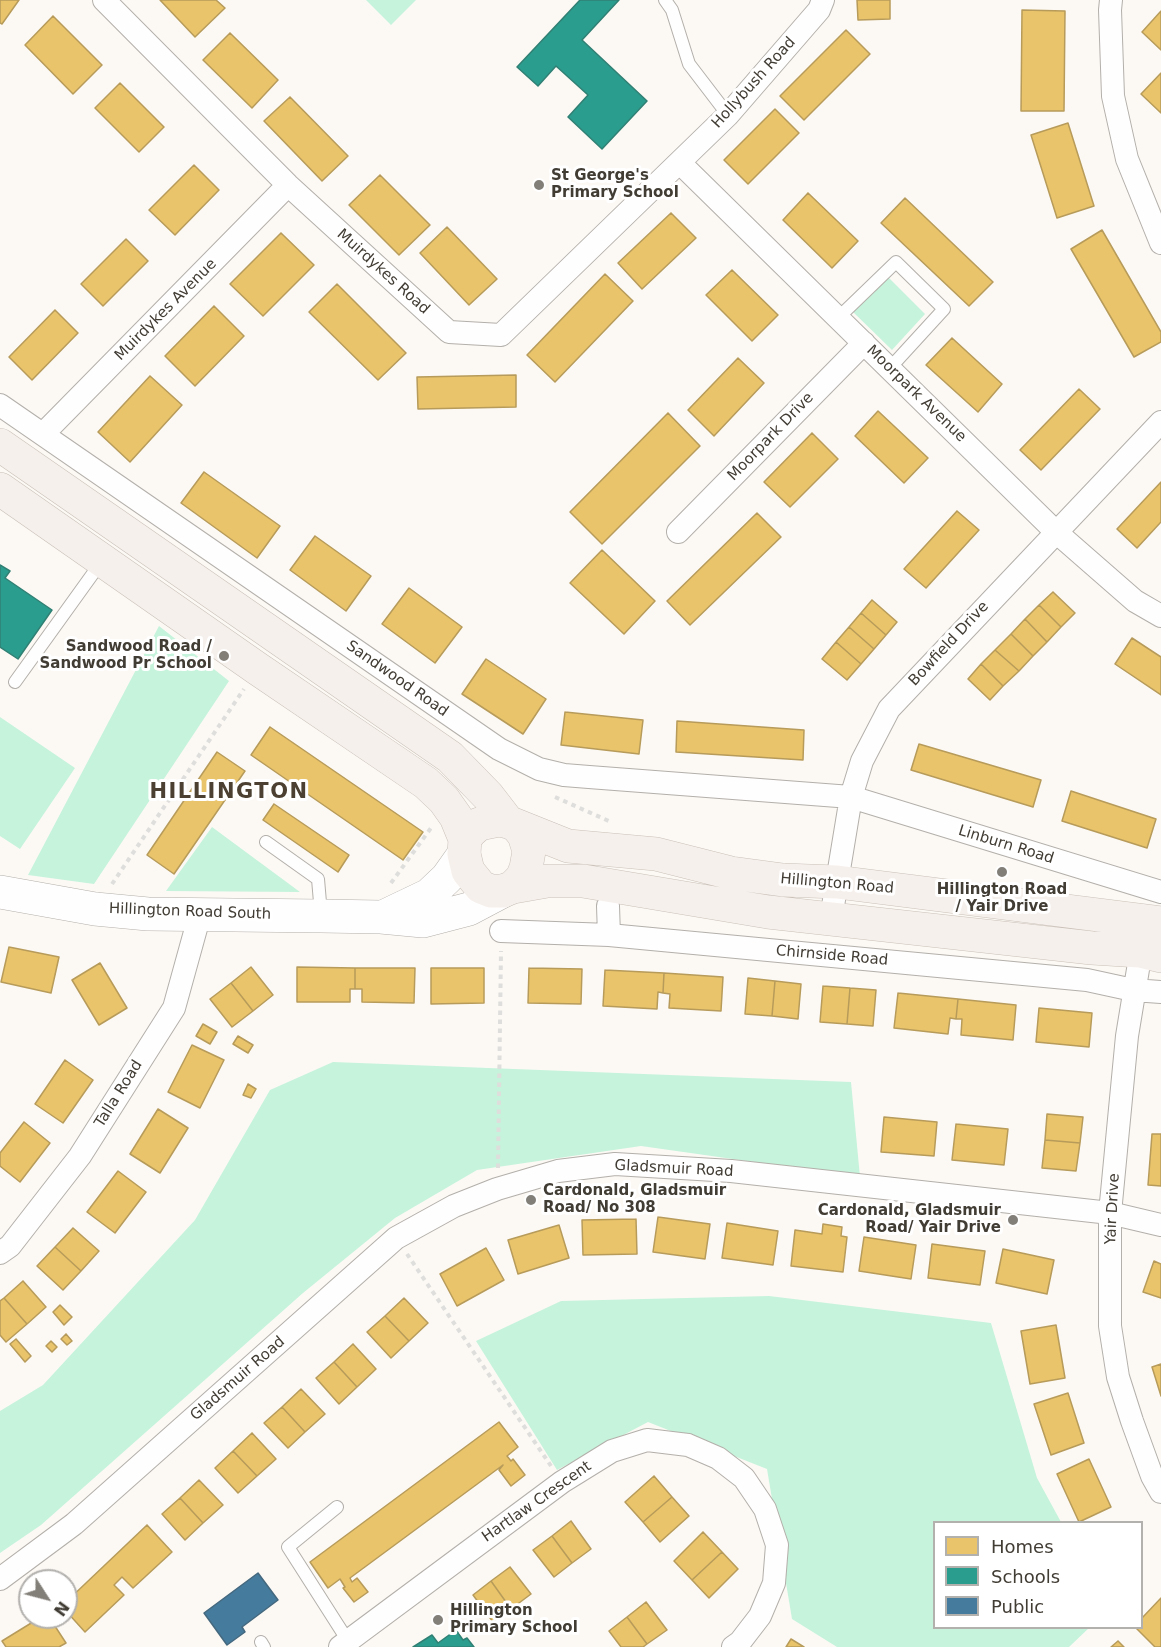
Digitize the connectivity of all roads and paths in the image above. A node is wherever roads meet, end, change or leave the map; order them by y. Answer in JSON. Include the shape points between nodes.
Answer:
{"nodes":[{"id":1,"x":104,"y":0,"type":"edge"},
{"id":2,"x":665,"y":0,"type":"edge"},
{"id":3,"x":823,"y":0,"type":"edge"},
{"id":4,"x":1112,"y":0,"type":"edge"},
{"id":5,"x":728,"y":115,"type":"junction"},
{"id":6,"x":680,"y":163,"type":"junction"},
{"id":7,"x":288,"y":185,"type":"junction"},
{"id":8,"x":1161,"y":243,"type":"edge"},
{"id":9,"x":838,"y":318,"type":"junction"},
{"id":10,"x":864,"y":343,"type":"junction"},
{"id":11,"x":890,"y":368,"type":"junction"},
{"id":12,"x":0,"y":405,"type":"edge"},
{"id":13,"x":1161,"y":422,"type":"edge"},
{"id":14,"x":44,"y":434,"type":"junction"},
{"id":15,"x":0,"y":445,"type":"edge"},
{"id":16,"x":1,"y":492,"type":"edge"},
{"id":17,"x":678,"y":532,"type":"dead end"},
{"id":18,"x":1056,"y":532,"type":"junction"},
{"id":19,"x":102,"y":560,"type":"junction"},
{"id":20,"x":1161,"y":616,"type":"edge"},
{"id":21,"x":258,"y":669,"type":"junction"},
{"id":22,"x":15,"y":682,"type":"dead end"},
{"id":23,"x":851,"y":797,"type":"junction"},
{"id":24,"x":513,"y":824,"type":"junction"},
{"id":25,"x":266,"y":842,"type":"dead end"},
{"id":26,"x":464,"y":847,"type":"junction"},
{"id":27,"x":837,"y":882,"type":"junction"},
{"id":28,"x":508,"y":889,"type":"junction"},
{"id":29,"x":0,"y":892,"type":"edge"},
{"id":30,"x":608,"y":906,"type":"dead end"},
{"id":31,"x":95,"y":909,"type":"junction"},
{"id":32,"x":1156,"y":911,"type":"edge"},
{"id":33,"x":200,"y":914,"type":"junction"},
{"id":34,"x":321,"y":915,"type":"junction"},
{"id":35,"x":381,"y":917,"type":"junction"},
{"id":36,"x":831,"y":918,"type":"junction"},
{"id":37,"x":501,"y":931,"type":"joint"},
{"id":38,"x":609,"y":935,"type":"junction"},
{"id":39,"x":1151,"y":953,"type":"edge"},
{"id":40,"x":1133,"y":990,"type":"junction"},
{"id":41,"x":1161,"y":992,"type":"edge"},
{"id":42,"x":497,"y":1189,"type":"junction"},
{"id":43,"x":1110,"y":1213,"type":"junction"},
{"id":44,"x":1161,"y":1225,"type":"edge"},
{"id":45,"x":396,"y":1238,"type":"junction"},
{"id":46,"x":0,"y":1253,"type":"edge"},
{"id":47,"x":562,"y":1482,"type":"junction"},
{"id":48,"x":1161,"y":1492,"type":"edge"},
{"id":49,"x":337,"y":1507,"type":"dead end"},
{"id":50,"x":0,"y":1580,"type":"edge"},
{"id":51,"x":344,"y":1644,"type":"edge"},
{"id":52,"x":733,"y":1647,"type":"edge"}],
"edges":[{"from":1,"to":7,"type":"street","name":"Muirdykes Road"},
{"from":2,"to":5,"type":"lane","via":[[672,10],[688,64]]},
{"from":3,"to":5,"type":"street","name":"Hollybush Road","via":[[819,10]]},
{"from":4,"to":8,"type":"street","via":[[1113,96],[1127,159]]},
{"from":5,"to":6,"type":"street","name":"Hollybush Road"},
{"from":6,"to":7,"type":"street","name":"Muirdykes Road","via":[[501,335],[449,332]]},
{"from":6,"to":9,"type":"street","name":"Moorpark Avenue"},
{"from":7,"to":14,"type":"street","name":"Muirdykes Avenue"},
{"from":9,"to":10,"type":"street","name":"Moorpark Avenue"},
{"from":9,"to":11,"type":"lane","via":[[896,262],[944,309]]},
{"from":10,"to":11,"type":"street","name":"Moorpark Avenue"},
{"from":10,"to":17,"type":"street","name":"Moorpark Drive"},
{"from":11,"to":18,"type":"street","name":"Moorpark Avenue"},
{"from":12,"to":14,"type":"street","name":"Sandwood Road"},
{"from":13,"to":18,"type":"street","name":"Bowfield Drive"},
{"from":14,"to":23,"type":"street","name":"Sandwood Road","via":[[499,749],[539,769],[581,776]]},
{"from":15,"to":24,"type":"main road","via":[[450,757]]},
{"from":16,"to":19,"type":"main road"},
{"from":18,"to":20,"type":"street","name":"Moorpark Avenue","via":[[1135,601]]},
{"from":18,"to":23,"type":"street","name":"Bowfield Drive","via":[[889,709],[862,761]]},
{"from":19,"to":21,"type":"main road"},
{"from":19,"to":22,"type":"lane"},
{"from":21,"to":26,"type":"main road","via":[[426,783],[456,817]]},
{"from":21,"to":31,"type":"path"},
{"from":23,"to":27,"type":"street","name":"Bowfield Drive"},
{"from":23,"to":32,"type":"street","name":"Linburn Road"},
{"from":24,"to":26,"type":"main road","via":[[492,820],[479,824],[470,832]]},
{"from":24,"to":27,"type":"main road","name":"Hillington Road","via":[[568,846],[656,854],[741,875]]},
{"from":24,"to":28,"type":"main road","via":[[527,842],[529,858],[522,878]]},
{"from":25,"to":34,"type":"lane","via":[[318,879]]},
{"from":26,"to":28,"type":"main road","via":[[468,872],[481,887],[491,891]]},
{"from":26,"to":35,"type":"street","name":"Hillington Road South","via":[[447,878],[429,896]]},
{"from":27,"to":32,"type":"main road","name":"Hillington Road","via":[[1094,916]]},
{"from":27,"to":36,"type":"street","name":"Bowfield Drive"},
{"from":28,"to":35,"type":"street","name":"Hillington Road South","via":[[445,917],[423,921]]},
{"from":28,"to":36,"type":"main road","via":[[547,881],[583,882],[768,912]]},
{"from":29,"to":31,"type":"street","name":"Hillington Road South"},
{"from":30,"to":38,"type":"street"},
{"from":31,"to":33,"type":"street","name":"Hillington Road South"},
{"from":32,"to":39,"type":"street","name":"Yair Drive"},
{"from":33,"to":34,"type":"street","name":"Hillington Road South"},
{"from":33,"to":46,"type":"street","name":"Talla Road","via":[[174,1008],[80,1156],[10,1246]]},
{"from":34,"to":35,"type":"street","name":"Hillington Road South"},
{"from":36,"to":39,"type":"main road"},
{"from":37,"to":38,"type":"street","name":"Chirnside Road"},
{"from":37,"to":42,"type":"path"},
{"from":38,"to":40,"type":"street","name":"Chirnside Road","via":[[1087,980]]},
{"from":39,"to":40,"type":"street","name":"Yair Drive"},
{"from":40,"to":41,"type":"street","name":"Chirnside Road"},
{"from":40,"to":43,"type":"street","name":"Yair Drive"},
{"from":42,"to":43,"type":"street","name":"Gladsmuir Road","via":[[558,1172],[615,1164],[731,1172]]},
{"from":42,"to":45,"type":"street","name":"Gladsmuir Road","via":[[454,1206]]},
{"from":43,"to":44,"type":"street","name":"Gladsmuir Road"},
{"from":43,"to":48,"type":"street","name":"Yair Drive","via":[[1110,1326],[1118,1377],[1131,1421]]},
{"from":45,"to":47,"type":"path"},
{"from":45,"to":50,"type":"street","name":"Gladsmuir Road","via":[[74,1524]]},
{"from":47,"to":51,"type":"street","name":"Hartlaw Crescent"},
{"from":47,"to":52,"type":"street","name":"Hartlaw Crescent","via":[[612,1451],[647,1440],[688,1445],[718,1458],[744,1478],[765,1509],[777,1545],[774,1583],[760,1616]]},
{"from":49,"to":51,"type":"lane","via":[[288,1547]]}]}
